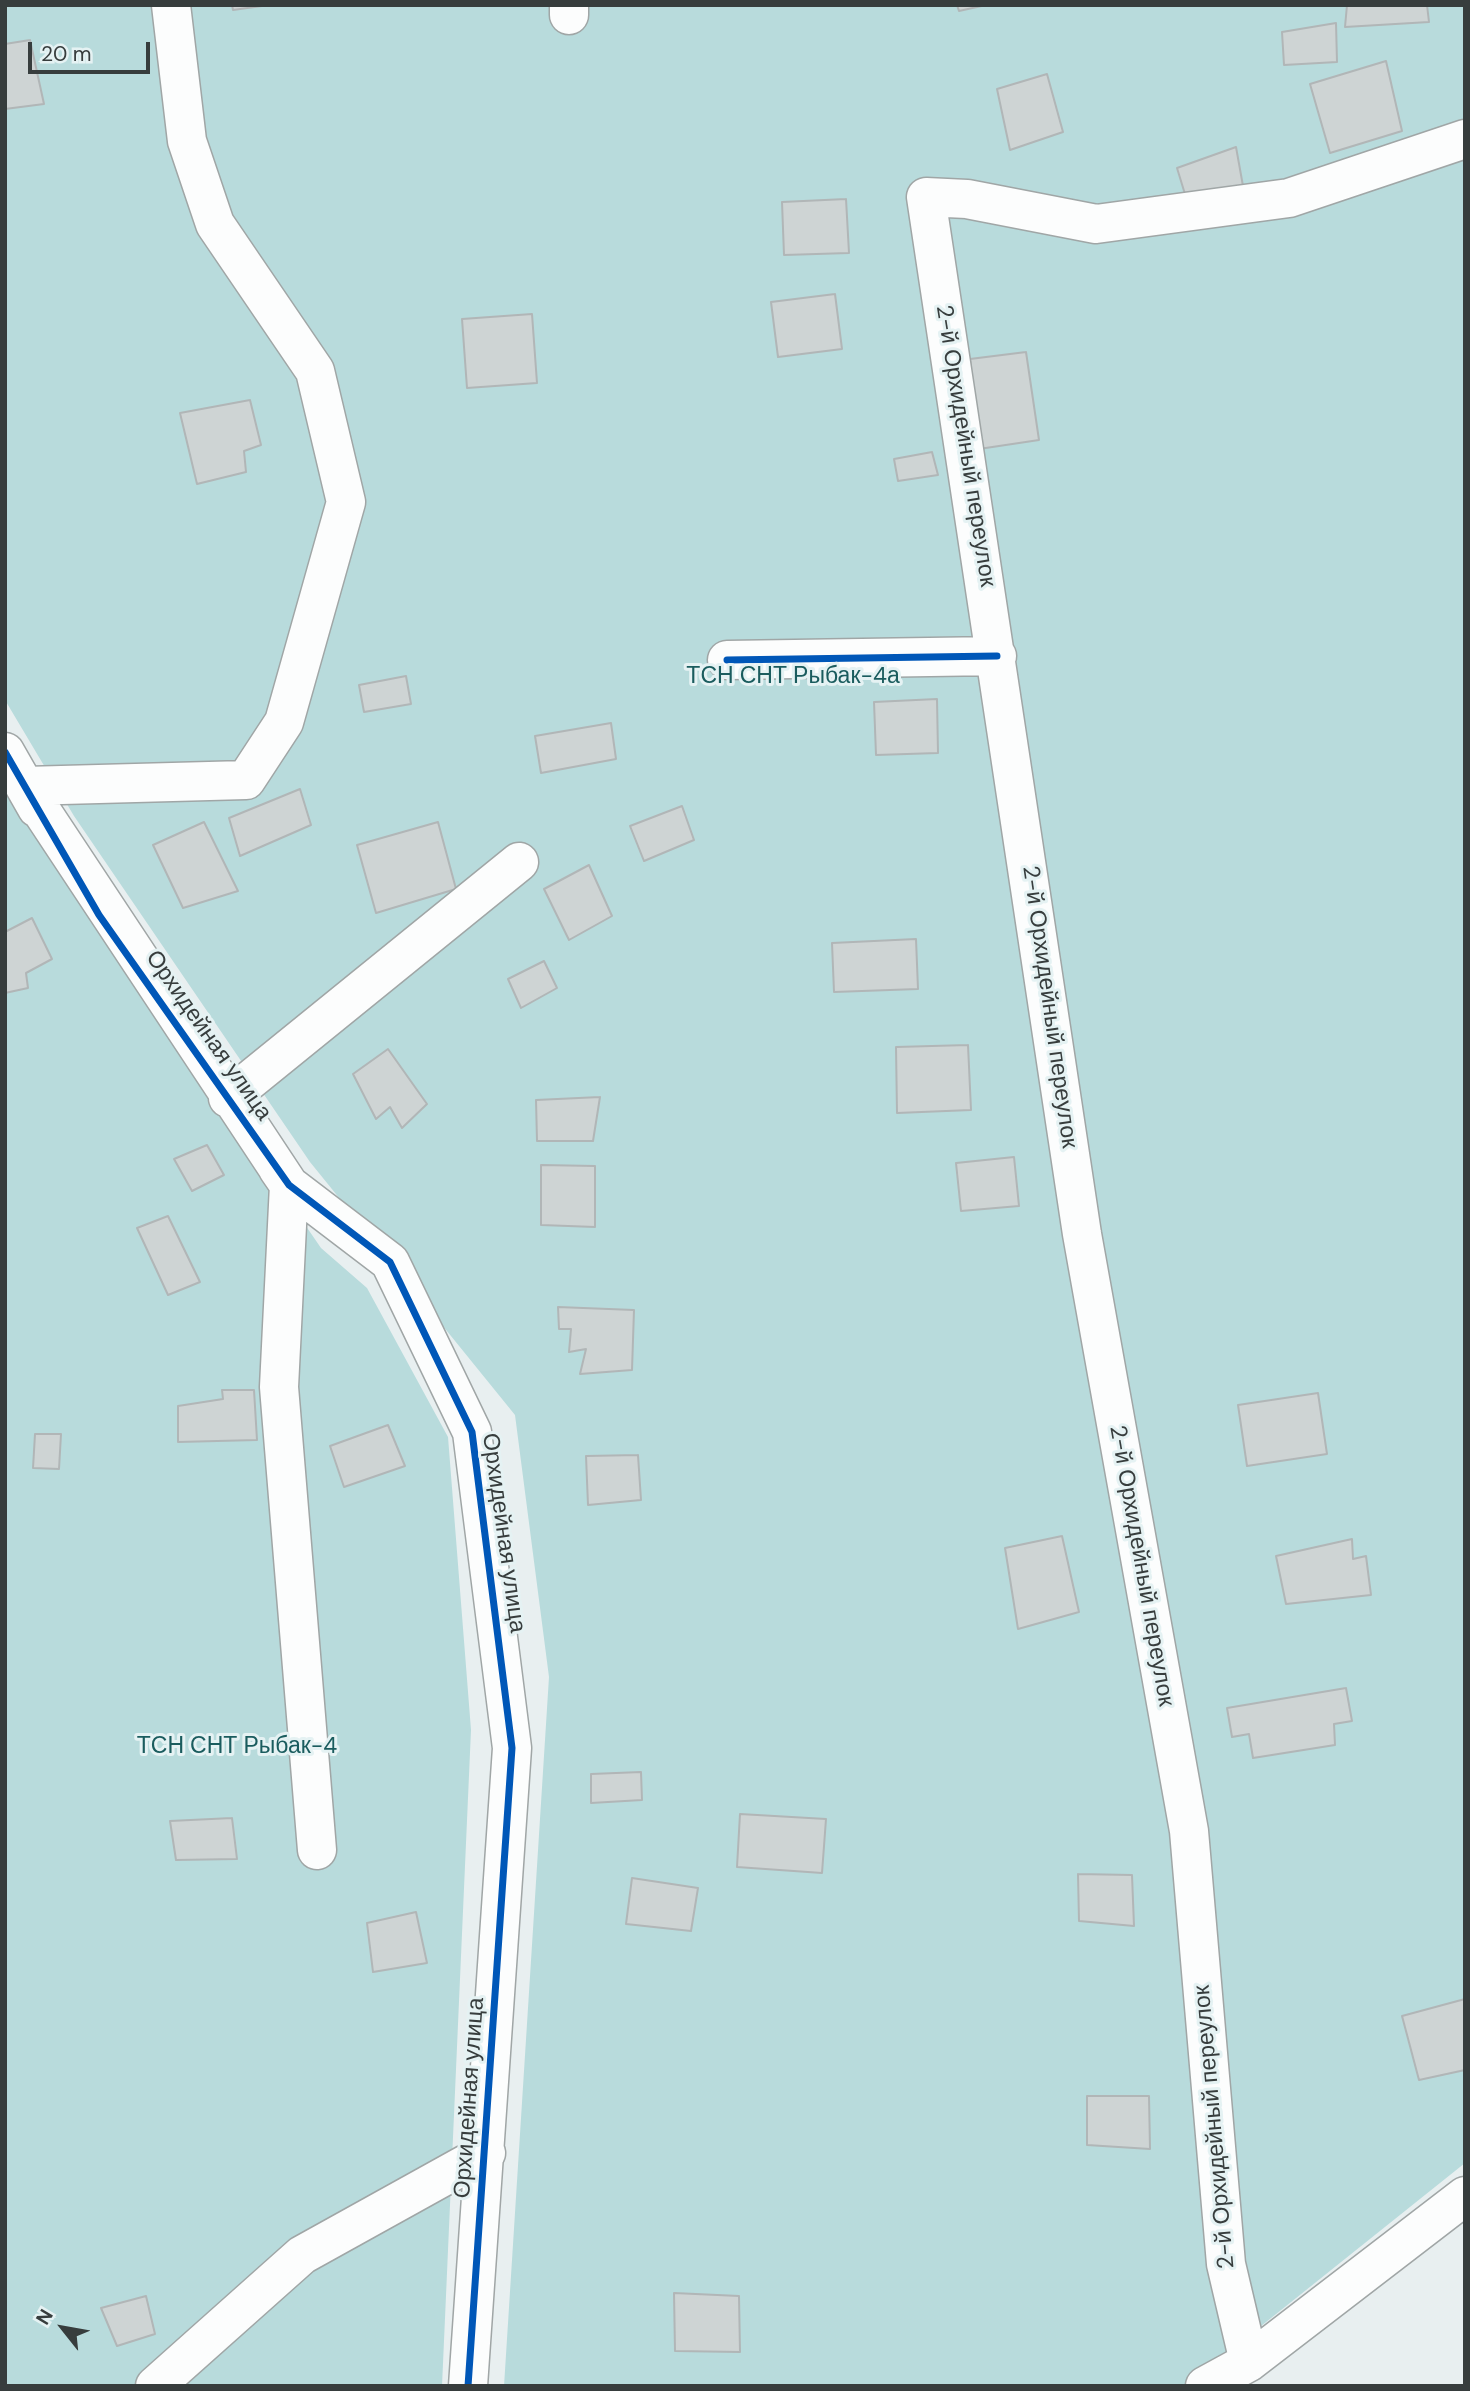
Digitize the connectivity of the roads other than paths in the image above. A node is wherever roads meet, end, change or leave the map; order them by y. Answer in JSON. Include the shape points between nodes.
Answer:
{"nodes":[{"id":1,"x":171,"y":5,"type":"edge"},
{"id":2,"x":1465,"y":139,"type":"edge"},
{"id":3,"x":997,"y":656,"type":"junction"},
{"id":4,"x":727,"y":660,"type":"dead end"},
{"id":5,"x":5,"y":752,"type":"edge"},
{"id":6,"x":24,"y":786,"type":"junction"},
{"id":7,"x":519,"y":862,"type":"dead end"},
{"id":8,"x":228,"y":1098,"type":"junction"},
{"id":9,"x":289,"y":1185,"type":"junction"},
{"id":10,"x":317,"y":1850,"type":"dead end"},
{"id":11,"x":486,"y":2153,"type":"junction"},
{"id":12,"x":1465,"y":2196,"type":"edge"},
{"id":13,"x":1249,"y":2362,"type":"junction"},
{"id":14,"x":155,"y":2386,"type":"edge"},
{"id":15,"x":468,"y":2386,"type":"edge"},
{"id":16,"x":1205,"y":2386,"type":"edge"}],
"edges":[{"from":1,"to":6,"type":"street","via":[[187,141],[215,224],[315,371],[346,502],[284,722],[246,780]]},
{"from":2,"to":3,"type":"street","name":"2-й Орхидейный переулок","via":[[1289,198],[1096,224],[967,199],[926,197]]},
{"from":3,"to":4,"type":"street"},
{"from":3,"to":13,"type":"street","name":"2-й Орхидейный переулок","via":[[1082,1234],[1189,1831],[1226,2264]]},
{"from":5,"to":6,"type":"street","name":"Орхидейная улица"},
{"from":6,"to":8,"type":"street","name":"Орхидейная улица","via":[[99,915]]},
{"from":6,"to":9,"type":"street"},
{"from":7,"to":8,"type":"street"},
{"from":8,"to":9,"type":"street","name":"Орхидейная улица"},
{"from":9,"to":10,"type":"street","via":[[279,1387]]},
{"from":9,"to":11,"type":"street","name":"Орхидейная улица","via":[[390,1262],[472,1432],[512,1748]]},
{"from":11,"to":14,"type":"street","via":[[302,2255]]},
{"from":11,"to":15,"type":"street","name":"Орхидейная улица"},
{"from":12,"to":13,"type":"street"},
{"from":13,"to":16,"type":"street"}]}
